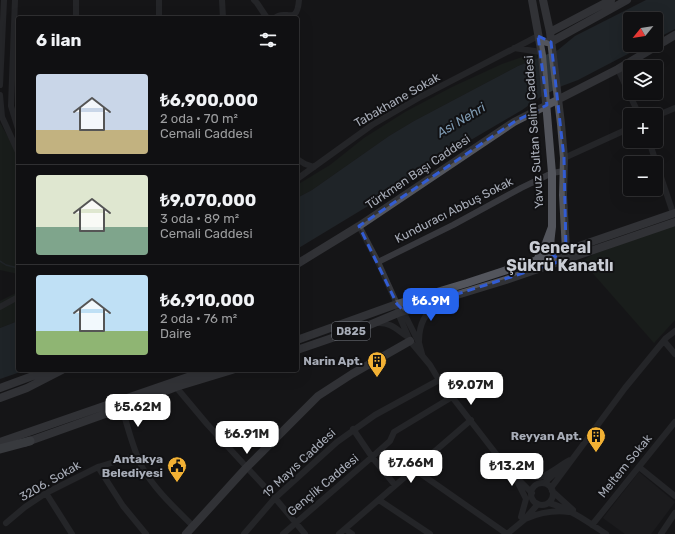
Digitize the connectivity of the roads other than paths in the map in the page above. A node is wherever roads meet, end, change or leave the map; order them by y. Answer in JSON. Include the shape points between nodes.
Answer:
{"nodes":[{"id":1,"x":4,"y":0,"type":"edge"},
{"id":2,"x":15,"y":0,"type":"edge"},
{"id":3,"x":76,"y":0,"type":"edge"},
{"id":4,"x":159,"y":0,"type":"edge"},
{"id":5,"x":222,"y":0,"type":"edge"},
{"id":6,"x":254,"y":0,"type":"edge"},
{"id":7,"x":299,"y":0,"type":"edge"},
{"id":8,"x":532,"y":0,"type":"edge"},
{"id":9,"x":543,"y":0,"type":"edge"},
{"id":10,"x":611,"y":0,"type":"edge"},
{"id":11,"x":627,"y":0,"type":"edge"},
{"id":12,"x":76,"y":16,"type":"edge"},
{"id":13,"x":159,"y":16,"type":"edge"},
{"id":14,"x":223,"y":16,"type":"edge"},
{"id":15,"x":266,"y":16,"type":"edge"},
{"id":16,"x":278,"y":16,"type":"edge"},
{"id":17,"x":291,"y":16,"type":"edge"},
{"id":18,"x":291,"y":16,"type":"edge"},
{"id":19,"x":550,"y":32,"type":"junction"},
{"id":20,"x":675,"y":35,"type":"edge"},
{"id":21,"x":538,"y":36,"type":"junction"},
{"id":22,"x":551,"y":45,"type":"junction"},
{"id":23,"x":514,"y":48,"type":"junction"},
{"id":24,"x":541,"y":54,"type":"junction"},
{"id":25,"x":618,"y":69,"type":"junction"},
{"id":26,"x":0,"y":85,"type":"edge"},
{"id":27,"x":0,"y":96,"type":"edge"},
{"id":28,"x":552,"y":99,"type":"junction"},
{"id":29,"x":636,"y":108,"type":"edge"},
{"id":30,"x":675,"y":108,"type":"edge"},
{"id":31,"x":663,"y":113,"type":"edge"},
{"id":32,"x":16,"y":122,"type":"edge"},
{"id":33,"x":623,"y":131,"type":"edge"},
{"id":34,"x":16,"y":148,"type":"edge"},
{"id":35,"x":651,"y":148,"type":"edge"},
{"id":36,"x":564,"y":158,"type":"junction"},
{"id":37,"x":299,"y":160,"type":"edge"},
{"id":38,"x":314,"y":166,"type":"junction"},
{"id":39,"x":564,"y":171,"type":"junction"},
{"id":40,"x":552,"y":173,"type":"junction"},
{"id":41,"x":299,"y":177,"type":"edge"},
{"id":42,"x":674,"y":216,"type":"edge"},
{"id":43,"x":359,"y":226,"type":"junction"},
{"id":44,"x":552,"y":227,"type":"junction"},
{"id":45,"x":566,"y":251,"type":"junction"},
{"id":46,"x":553,"y":255,"type":"junction"},
{"id":47,"x":537,"y":260,"type":"junction"},
{"id":48,"x":561,"y":261,"type":"junction"},
{"id":49,"x":378,"y":262,"type":"junction"},
{"id":50,"x":299,"y":263,"type":"edge"},
{"id":51,"x":16,"y":298,"type":"edge"},
{"id":52,"x":441,"y":300,"type":"junction"},
{"id":53,"x":397,"y":304,"type":"junction"},
{"id":54,"x":0,"y":307,"type":"edge"},
{"id":55,"x":401,"y":312,"type":"junction"},
{"id":56,"x":372,"y":324,"type":"junction"},
{"id":57,"x":675,"y":331,"type":"edge"},
{"id":58,"x":299,"y":339,"type":"edge"},
{"id":59,"x":409,"y":339,"type":"junction"},
{"id":60,"x":664,"y":341,"type":"junction"},
{"id":61,"x":419,"y":343,"type":"junction"},
{"id":62,"x":299,"y":349,"type":"edge"},
{"id":63,"x":422,"y":354,"type":"junction"},
{"id":64,"x":675,"y":354,"type":"edge"},
{"id":65,"x":44,"y":372,"type":"edge"},
{"id":66,"x":58,"y":372,"type":"edge"},
{"id":67,"x":202,"y":372,"type":"edge"},
{"id":68,"x":225,"y":372,"type":"edge"},
{"id":69,"x":439,"y":380,"type":"junction"},
{"id":70,"x":176,"y":387,"type":"junction"},
{"id":71,"x":0,"y":388,"type":"edge"},
{"id":72,"x":452,"y":397,"type":"junction"},
{"id":73,"x":0,"y":398,"type":"edge"},
{"id":74,"x":122,"y":408,"type":"junction"},
{"id":75,"x":470,"y":420,"type":"junction"},
{"id":76,"x":675,"y":422,"type":"edge"},
{"id":77,"x":353,"y":430,"type":"junction"},
{"id":78,"x":30,"y":441,"type":"joint"},
{"id":79,"x":0,"y":442,"type":"edge"},
{"id":80,"x":0,"y":449,"type":"edge"},
{"id":81,"x":137,"y":455,"type":"junction"},
{"id":82,"x":372,"y":457,"type":"junction"},
{"id":83,"x":571,"y":459,"type":"junction"},
{"id":84,"x":98,"y":467,"type":"junction"},
{"id":85,"x":639,"y":467,"type":"junction"},
{"id":86,"x":246,"y":468,"type":"junction"},
{"id":87,"x":414,"y":469,"type":"junction"},
{"id":88,"x":514,"y":473,"type":"junction"},
{"id":89,"x":542,"y":483,"type":"junction"},
{"id":90,"x":395,"y":485,"type":"junction"},
{"id":91,"x":552,"y":489,"type":"junction"},
{"id":92,"x":46,"y":493,"type":"junction"},
{"id":93,"x":532,"y":496,"type":"junction"},
{"id":94,"x":675,"y":496,"type":"edge"},
{"id":95,"x":275,"y":498,"type":"junction"},
{"id":96,"x":379,"y":500,"type":"junction"},
{"id":97,"x":549,"y":503,"type":"junction"},
{"id":98,"x":538,"y":504,"type":"junction"},
{"id":99,"x":571,"y":512,"type":"junction"},
{"id":100,"x":675,"y":513,"type":"edge"},
{"id":101,"x":522,"y":518,"type":"junction"},
{"id":102,"x":585,"y":520,"type":"junction"},
{"id":103,"x":6,"y":523,"type":"dead end"},
{"id":104,"x":295,"y":523,"type":"junction"},
{"id":105,"x":592,"y":525,"type":"junction"},
{"id":106,"x":193,"y":526,"type":"junction"},
{"id":107,"x":345,"y":529,"type":"junction"},
{"id":108,"x":70,"y":533,"type":"edge"},
{"id":109,"x":146,"y":534,"type":"edge"},
{"id":110,"x":186,"y":534,"type":"edge"},
{"id":111,"x":244,"y":534,"type":"edge"},
{"id":112,"x":283,"y":534,"type":"edge"},
{"id":113,"x":305,"y":534,"type":"edge"},
{"id":114,"x":339,"y":534,"type":"edge"},
{"id":115,"x":352,"y":534,"type":"edge"},
{"id":116,"x":430,"y":534,"type":"edge"},
{"id":117,"x":507,"y":534,"type":"edge"},
{"id":118,"x":606,"y":534,"type":"edge"},
{"id":119,"x":661,"y":534,"type":"edge"}],
"edges":[{"from":1,"to":26,"type":"street"},
{"from":2,"to":32,"type":"street","via":[[11,106]]},
{"from":3,"to":12,"type":"street"},
{"from":4,"to":13,"type":"street"},
{"from":5,"to":14,"type":"street"},
{"from":6,"to":15,"type":"street"},
{"from":7,"to":17,"type":"street","via":[[298,10]]},
{"from":8,"to":21,"type":"main road","name":"Yavuz Sultan Selim Caddesi"},
{"from":9,"to":19,"type":"main road","name":"Yavuz Sultan Selim Caddesi"},
{"from":10,"to":19,"type":"main road"},
{"from":11,"to":22,"type":"main road"},
{"from":16,"to":18,"type":"street"},
{"from":19,"to":22,"type":"main road","name":"Yavuz Sultan Selim Caddesi"},
{"from":20,"to":25,"type":"main road","name":"Türkmen Başı Caddesi"},
{"from":21,"to":22,"type":"main road"},
{"from":21,"to":23,"type":"street","name":"Tabakhane Sokak"},
{"from":21,"to":24,"type":"main road","name":"Yavuz Sultan Selim Caddesi"},
{"from":22,"to":28,"type":"main road","name":"Yavuz Sultan Selim Caddesi"},
{"from":23,"to":24,"type":"street"},
{"from":23,"to":38,"type":"street","name":"Tabakhane Sokak","via":[[372,125]]},
{"from":24,"to":28,"type":"main road","name":"Yavuz Sultan Selim Caddesi"},
{"from":25,"to":28,"type":"main road","name":"Türkmen Başı Caddesi"},
{"from":25,"to":29,"type":"street"},
{"from":27,"to":34,"type":"street","via":[[2,117]]},
{"from":28,"to":36,"type":"main road","name":"Yavuz Sultan Selim Caddesi"},
{"from":28,"to":40,"type":"main road","name":"Yavuz Sultan Selim Caddesi"},
{"from":28,"to":43,"type":"main road","name":"Türkmen Başı Caddesi"},
{"from":30,"to":31,"type":"street"},
{"from":33,"to":36,"type":"street"},
{"from":35,"to":42,"type":"street"},
{"from":36,"to":39,"type":"main road","name":"Yavuz Sultan Selim Caddesi"},
{"from":37,"to":38,"type":"street"},
{"from":38,"to":41,"type":"street","name":"Tabakhane Sokak"},
{"from":39,"to":40,"type":"street","name":"Kunduracı Abbuş Sokak"},
{"from":39,"to":45,"type":"main road","name":"Yavuz Sultan Selim Caddesi"},
{"from":40,"to":44,"type":"main road","name":"Yavuz Sultan Selim Caddesi"},
{"from":40,"to":49,"type":"street","name":"Kunduracı Abbuş Sokak"},
{"from":42,"to":45,"type":"main road","number":"D825"},
{"from":42,"to":48,"type":"main road","number":"D825"},
{"from":43,"to":49,"type":"street"},
{"from":43,"to":50,"type":"main road","name":"Türkmen Başı Caddesi"},
{"from":44,"to":46,"type":"main road"},
{"from":44,"to":47,"type":"main road","name":"Yavuz Sultan Selim Caddesi"},
{"from":45,"to":46,"type":"main road","number":"D825"},
{"from":45,"to":48,"type":"main road","name":"Yavuz Sultan Selim Caddesi"},
{"from":46,"to":47,"type":"main road","number":"D825"},
{"from":46,"to":48,"type":"main road"},
{"from":47,"to":53,"type":"main road","number":"D825"},
{"from":48,"to":52,"type":"main road","number":"D825"},
{"from":49,"to":53,"type":"street"},
{"from":51,"to":54,"type":"street"},
{"from":52,"to":55,"type":"main road","number":"D825"},
{"from":52,"to":61,"type":"street","via":[[429,310],[422,321]]},
{"from":53,"to":55,"type":"street"},
{"from":53,"to":58,"type":"main road","number":"D825"},
{"from":55,"to":56,"type":"main road","number":"D825"},
{"from":55,"to":59,"type":"street"},
{"from":55,"to":61,"type":"street"},
{"from":56,"to":59,"type":"street","via":[[386,323]]},
{"from":56,"to":62,"type":"main road","number":"D825"},
{"from":57,"to":60,"type":"street"},
{"from":59,"to":63,"type":"street"},
{"from":59,"to":86,"type":"main road","via":[[318,396]]},
{"from":60,"to":64,"type":"street"},
{"from":60,"to":83,"type":"street"},
{"from":61,"to":63,"type":"street"},
{"from":63,"to":69,"type":"street"},
{"from":65,"to":71,"type":"main road"},
{"from":66,"to":73,"type":"main road"},
{"from":67,"to":79,"type":"main road"},
{"from":68,"to":70,"type":"main road"},
{"from":69,"to":72,"type":"street"},
{"from":69,"to":77,"type":"street","name":"19 Mayıs Caddesi"},
{"from":70,"to":74,"type":"main road"},
{"from":70,"to":86,"type":"street"},
{"from":72,"to":75,"type":"street"},
{"from":72,"to":82,"type":"street","name":"Gençlik Caddesi","via":[[394,432],[390,441]]},
{"from":74,"to":78,"type":"main road"},
{"from":74,"to":81,"type":"street"},
{"from":75,"to":87,"type":"street"},
{"from":75,"to":88,"type":"street","via":[[507,468]]},
{"from":76,"to":85,"type":"street","name":"Meltem Sokak"},
{"from":77,"to":82,"type":"street"},
{"from":77,"to":95,"type":"street","name":"19 Mayıs Caddesi"},
{"from":78,"to":80,"type":"highway"},
{"from":81,"to":84,"type":"street","name":"3206. Sokak"},
{"from":81,"to":106,"type":"street","via":[[159,491]]},
{"from":82,"to":90,"type":"street"},
{"from":82,"to":104,"type":"street","name":"Gençlik Caddesi"},
{"from":83,"to":88,"type":"street","via":[[540,477]]},
{"from":83,"to":89,"type":"street"},
{"from":83,"to":91,"type":"street"},
{"from":84,"to":92,"type":"street","name":"3206. Sokak"},
{"from":84,"to":109,"type":"street","via":[[123,506]]},
{"from":85,"to":94,"type":"street"},
{"from":85,"to":105,"type":"street","name":"Meltem Sokak"},
{"from":86,"to":95,"type":"street"},
{"from":86,"to":106,"type":"main road"},
{"from":87,"to":90,"type":"street"},
{"from":87,"to":117,"type":"street"},
{"from":88,"to":89,"type":"street"},
{"from":88,"to":93,"type":"street"},
{"from":88,"to":101,"type":"street","via":[[526,499]]},
{"from":89,"to":91,"type":"street"},
{"from":89,"to":93,"type":"street","via":[[534,487]]},
{"from":90,"to":96,"type":"street"},
{"from":91,"to":97,"type":"street","via":[[553,497]]},
{"from":91,"to":102,"type":"street"},
{"from":92,"to":103,"type":"street","name":"3206. Sokak"},
{"from":92,"to":108,"type":"street"},
{"from":93,"to":98,"type":"street"},
{"from":93,"to":101,"type":"street"},
{"from":95,"to":104,"type":"street"},
{"from":95,"to":111,"type":"street","name":"19 Mayıs Caddesi"},
{"from":96,"to":107,"type":"street"},
{"from":96,"to":116,"type":"street"},
{"from":97,"to":98,"type":"street"},
{"from":97,"to":99,"type":"street"},
{"from":98,"to":101,"type":"street"},
{"from":99,"to":101,"type":"street","via":[[553,512]]},
{"from":99,"to":102,"type":"street"},
{"from":100,"to":119,"type":"street"},
{"from":101,"to":117,"type":"street"},
{"from":102,"to":105,"type":"street"},
{"from":104,"to":112,"type":"street","name":"Gençlik Caddesi"},
{"from":104,"to":113,"type":"street"},
{"from":105,"to":118,"type":"street"},
{"from":106,"to":110,"type":"main road"},
{"from":107,"to":114,"type":"street"},
{"from":107,"to":115,"type":"street"}]}
